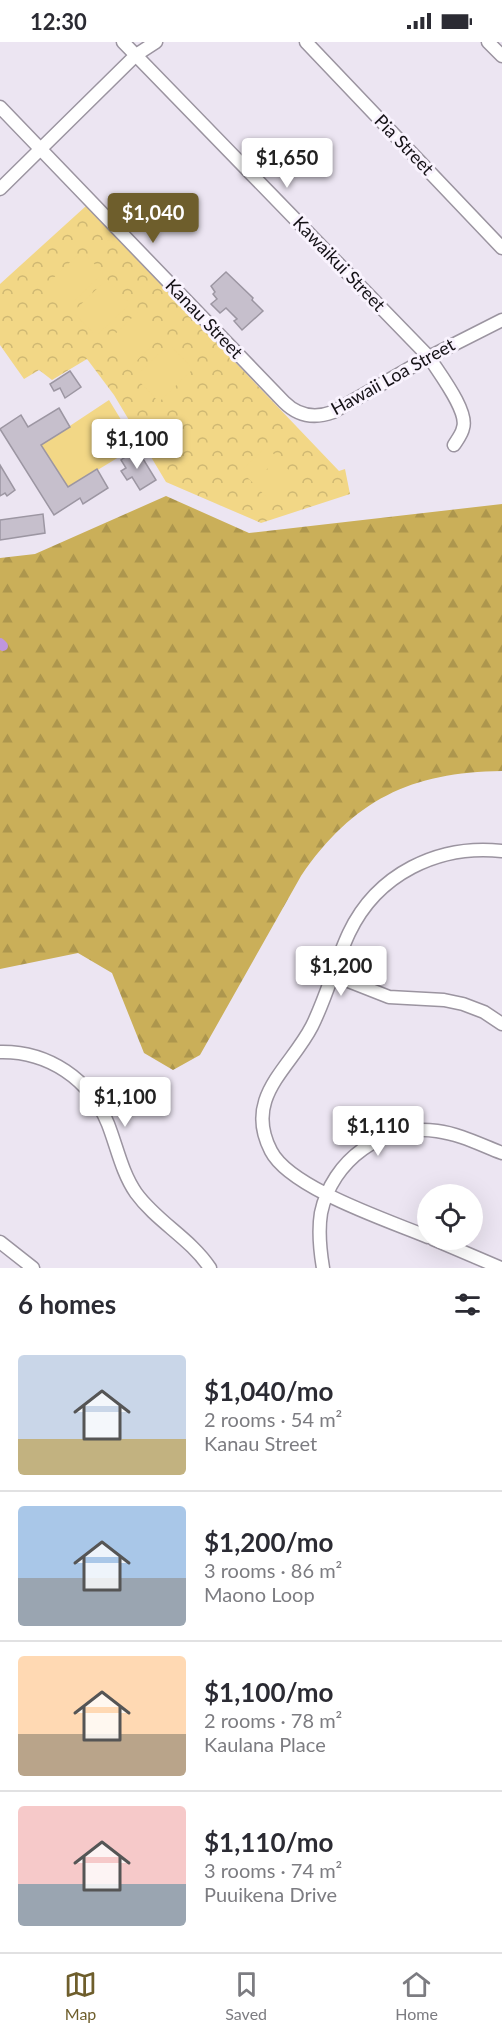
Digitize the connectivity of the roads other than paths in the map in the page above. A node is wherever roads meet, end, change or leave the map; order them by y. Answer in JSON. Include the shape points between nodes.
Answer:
{"nodes":[{"id":1,"x":123,"y":42,"type":"edge"},
{"id":2,"x":156,"y":42,"type":"edge"},
{"id":3,"x":306,"y":42,"type":"edge"},
{"id":4,"x":488,"y":42,"type":"edge"},
{"id":5,"x":136,"y":55,"type":"junction"},
{"id":6,"x":502,"y":56,"type":"edge"},
{"id":7,"x":0,"y":107,"type":"edge"},
{"id":8,"x":41,"y":149,"type":"junction"},
{"id":9,"x":0,"y":189,"type":"edge"},
{"id":10,"x":502,"y":248,"type":"edge"},
{"id":11,"x":502,"y":320,"type":"edge"},
{"id":12,"x":429,"y":357,"type":"junction"},
{"id":13,"x":284,"y":402,"type":"joint"},
{"id":14,"x":454,"y":445,"type":"dead end"},
{"id":15,"x":502,"y":851,"type":"edge"},
{"id":16,"x":333,"y":975,"type":"junction"},
{"id":17,"x":502,"y":1024,"type":"edge"},
{"id":18,"x":0,"y":1052,"type":"edge"},
{"id":19,"x":502,"y":1153,"type":"edge"},
{"id":20,"x":327,"y":1194,"type":"junction"},
{"id":21,"x":417,"y":1232,"type":"edge"},
{"id":22,"x":0,"y":1242,"type":"edge"},
{"id":23,"x":459,"y":1250,"type":"edge"},
{"id":24,"x":33,"y":1268,"type":"edge"},
{"id":25,"x":210,"y":1268,"type":"edge"},
{"id":26,"x":323,"y":1268,"type":"edge"},
{"id":27,"x":501,"y":1268,"type":"edge"}],
"edges":[{"from":1,"to":5,"type":"street","name":"Kawaikui Street"},
{"from":2,"to":5,"type":"street"},
{"from":3,"to":10,"type":"street","name":"Pia Street"},
{"from":4,"to":6,"type":"street"},
{"from":5,"to":8,"type":"street"},
{"from":5,"to":12,"type":"street","name":"Kawaikui Street"},
{"from":7,"to":8,"type":"street","name":"Kanau Street"},
{"from":8,"to":9,"type":"street"},
{"from":8,"to":13,"type":"street","name":"Kanau Street"},
{"from":11,"to":12,"type":"street","name":"Hawaii Loa Street"},
{"from":12,"to":13,"type":"street","name":"Hawaii Loa Street","via":[[329,413],[305,415]]},
{"from":12,"to":14,"type":"street","name":"Kawaikui Street","via":[[460,406],[464,420]]},
{"from":15,"to":16,"type":"street","via":[[473,849],[444,854],[417,863],[392,879],[362,910]]},
{"from":16,"to":17,"type":"street","via":[[389,998],[464,1004]]},
{"from":16,"to":20,"type":"street","via":[[304,1040],[269,1089],[262,1116],[264,1135],[277,1161],[291,1175]]},
{"from":18,"to":25,"type":"street","via":[[44,1059],[83,1085],[103,1114],[136,1192],[195,1248]]},
{"from":19,"to":20,"type":"street","via":[[449,1133],[403,1131],[361,1150],[344,1166]]},
{"from":20,"to":21,"type":"street"},
{"from":20,"to":26,"type":"street","via":[[320,1226]]},
{"from":22,"to":24,"type":"street"},
{"from":23,"to":27,"type":"street"}]}
